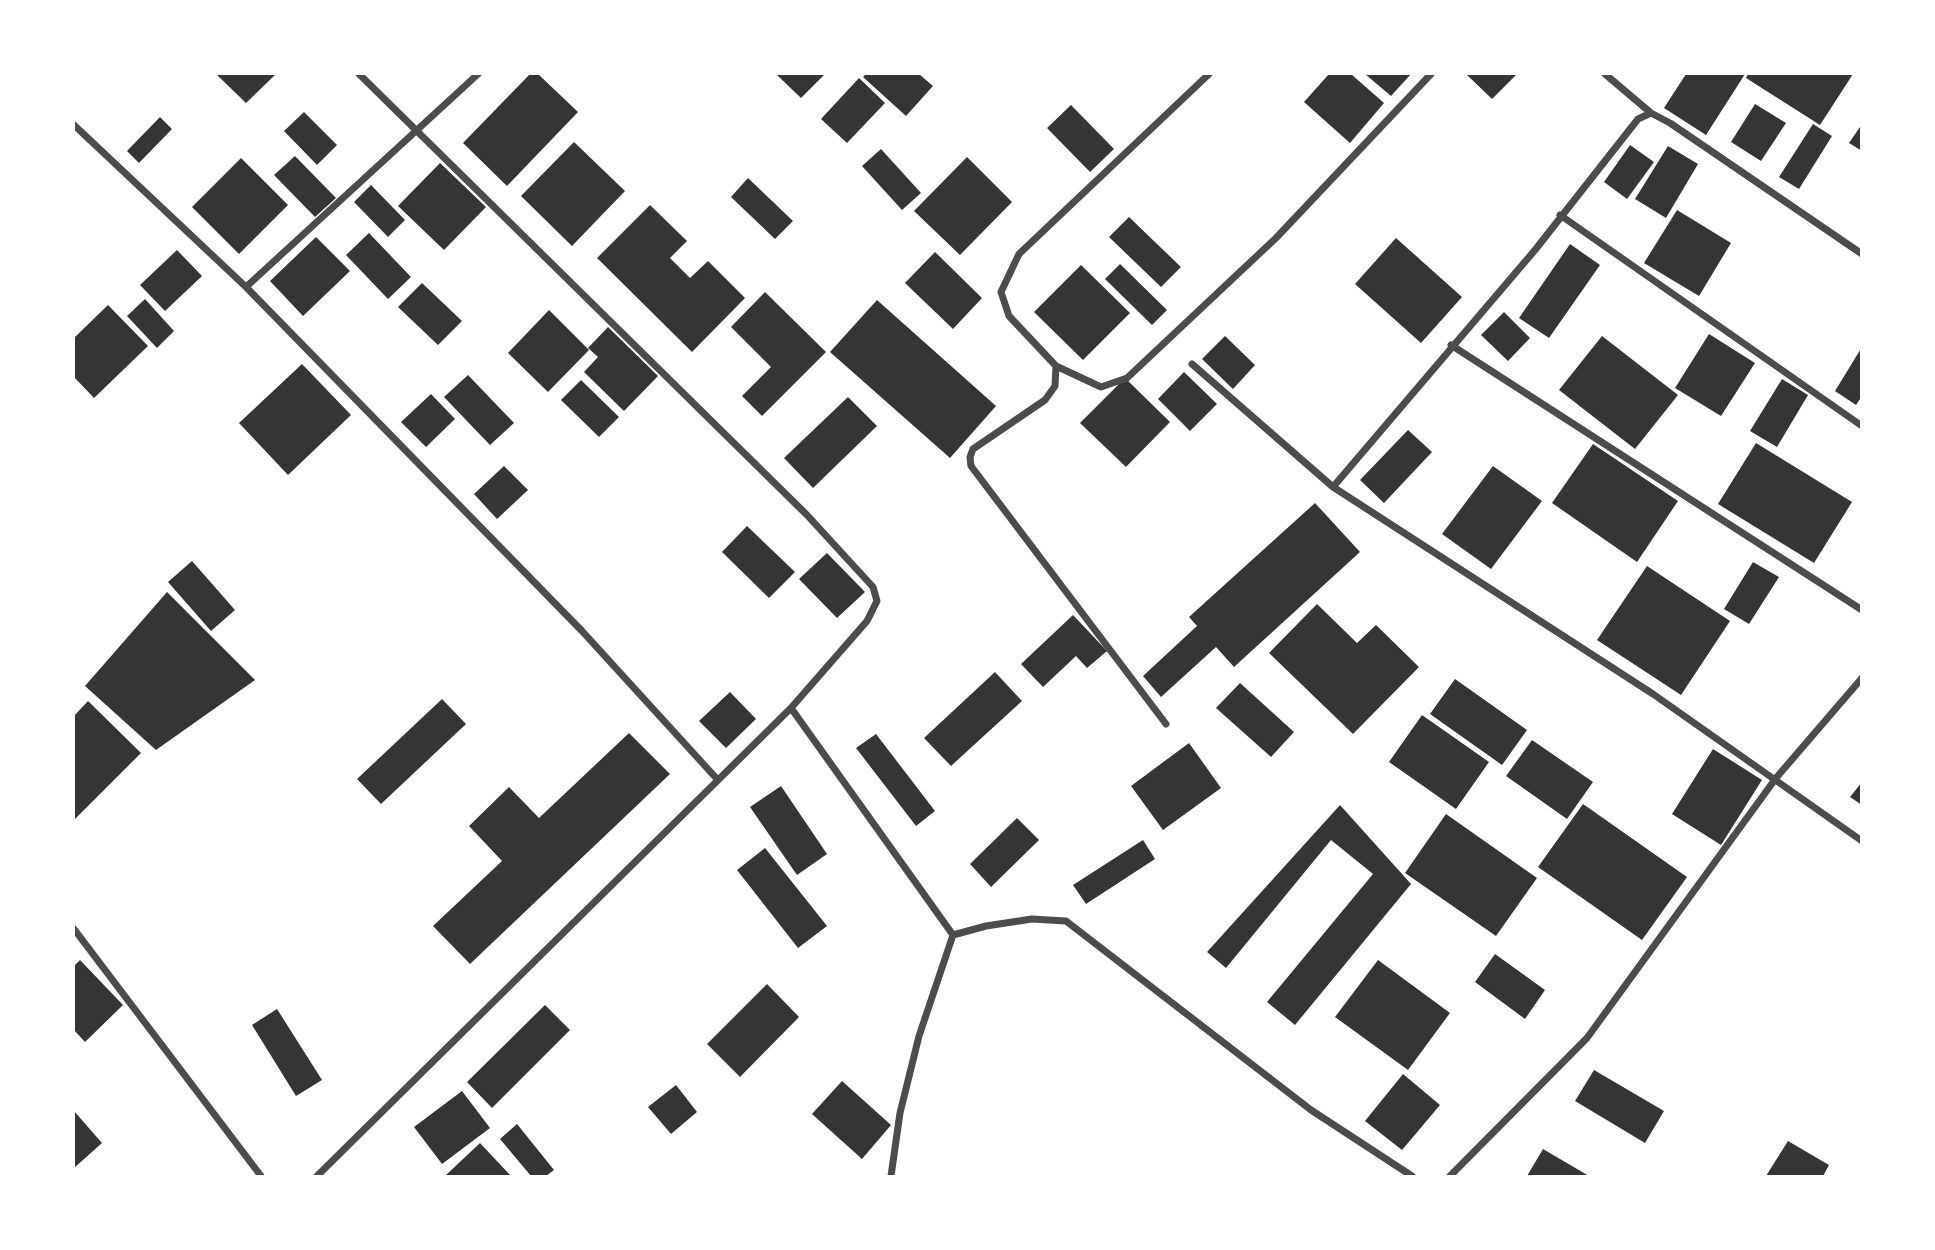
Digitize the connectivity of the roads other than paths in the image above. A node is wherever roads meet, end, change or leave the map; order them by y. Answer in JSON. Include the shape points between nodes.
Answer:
{"nodes":[{"id":1,"x":359,"y":74,"type":"edge"},
{"id":2,"x":478,"y":74,"type":"edge"},
{"id":3,"x":1209,"y":74,"type":"edge"},
{"id":4,"x":1430,"y":74,"type":"edge"},
{"id":5,"x":1605,"y":74,"type":"edge"},
{"id":6,"x":1651,"y":113,"type":"junction"},
{"id":7,"x":74,"y":125,"type":"edge"},
{"id":8,"x":415,"y":130,"type":"junction"},
{"id":9,"x":1560,"y":215,"type":"junction"},
{"id":10,"x":1861,"y":254,"type":"edge"},
{"id":11,"x":246,"y":287,"type":"junction"},
{"id":12,"x":1451,"y":345,"type":"junction"},
{"id":13,"x":1192,"y":365,"type":"dead end"},
{"id":14,"x":1056,"y":366,"type":"junction"},
{"id":15,"x":1861,"y":426,"type":"edge"},
{"id":16,"x":1333,"y":487,"type":"junction"},
{"id":17,"x":1861,"y":610,"type":"edge"},
{"id":18,"x":1861,"y":678,"type":"edge"},
{"id":19,"x":791,"y":708,"type":"junction"},
{"id":20,"x":1166,"y":724,"type":"dead end"},
{"id":21,"x":1776,"y":778,"type":"junction"},
{"id":22,"x":717,"y":779,"type":"junction"},
{"id":23,"x":1861,"y":841,"type":"edge"},
{"id":24,"x":74,"y":929,"type":"edge"},
{"id":25,"x":953,"y":935,"type":"junction"},
{"id":26,"x":261,"y":1177,"type":"edge"},
{"id":27,"x":317,"y":1177,"type":"edge"},
{"id":28,"x":891,"y":1177,"type":"edge"},
{"id":29,"x":1412,"y":1177,"type":"edge"},
{"id":30,"x":1450,"y":1177,"type":"edge"}],
"edges":[{"from":1,"to":8,"type":"street"},
{"from":2,"to":8,"type":"street"},
{"from":3,"to":14,"type":"street","via":[[1019,254],[1001,292],[1009,316]]},
{"from":4,"to":14,"type":"street","via":[[1276,238],[1127,377],[1101,387]]},
{"from":5,"to":6,"type":"street"},
{"from":6,"to":9,"type":"street","via":[[1638,119]]},
{"from":6,"to":10,"type":"street"},
{"from":7,"to":11,"type":"street"},
{"from":8,"to":11,"type":"street"},
{"from":8,"to":19,"type":"street","via":[[807,515],[873,587],[877,601],[867,621]]},
{"from":9,"to":12,"type":"street"},
{"from":9,"to":15,"type":"street"},
{"from":11,"to":22,"type":"street","via":[[582,631]]},
{"from":12,"to":16,"type":"street"},
{"from":12,"to":17,"type":"street"},
{"from":13,"to":16,"type":"street"},
{"from":14,"to":20,"type":"street","via":[[1055,386],[1045,400],[973,449],[971,466]]},
{"from":16,"to":21,"type":"street"},
{"from":18,"to":21,"type":"street"},
{"from":19,"to":22,"type":"street"},
{"from":19,"to":25,"type":"street"},
{"from":21,"to":23,"type":"street"},
{"from":21,"to":30,"type":"street","via":[[1587,1038]]},
{"from":22,"to":27,"type":"street"},
{"from":24,"to":26,"type":"street"},
{"from":25,"to":28,"type":"street","via":[[919,1036],[900,1113]]},
{"from":25,"to":29,"type":"street","via":[[1032,919],[1066,921],[1311,1110]]}]}
